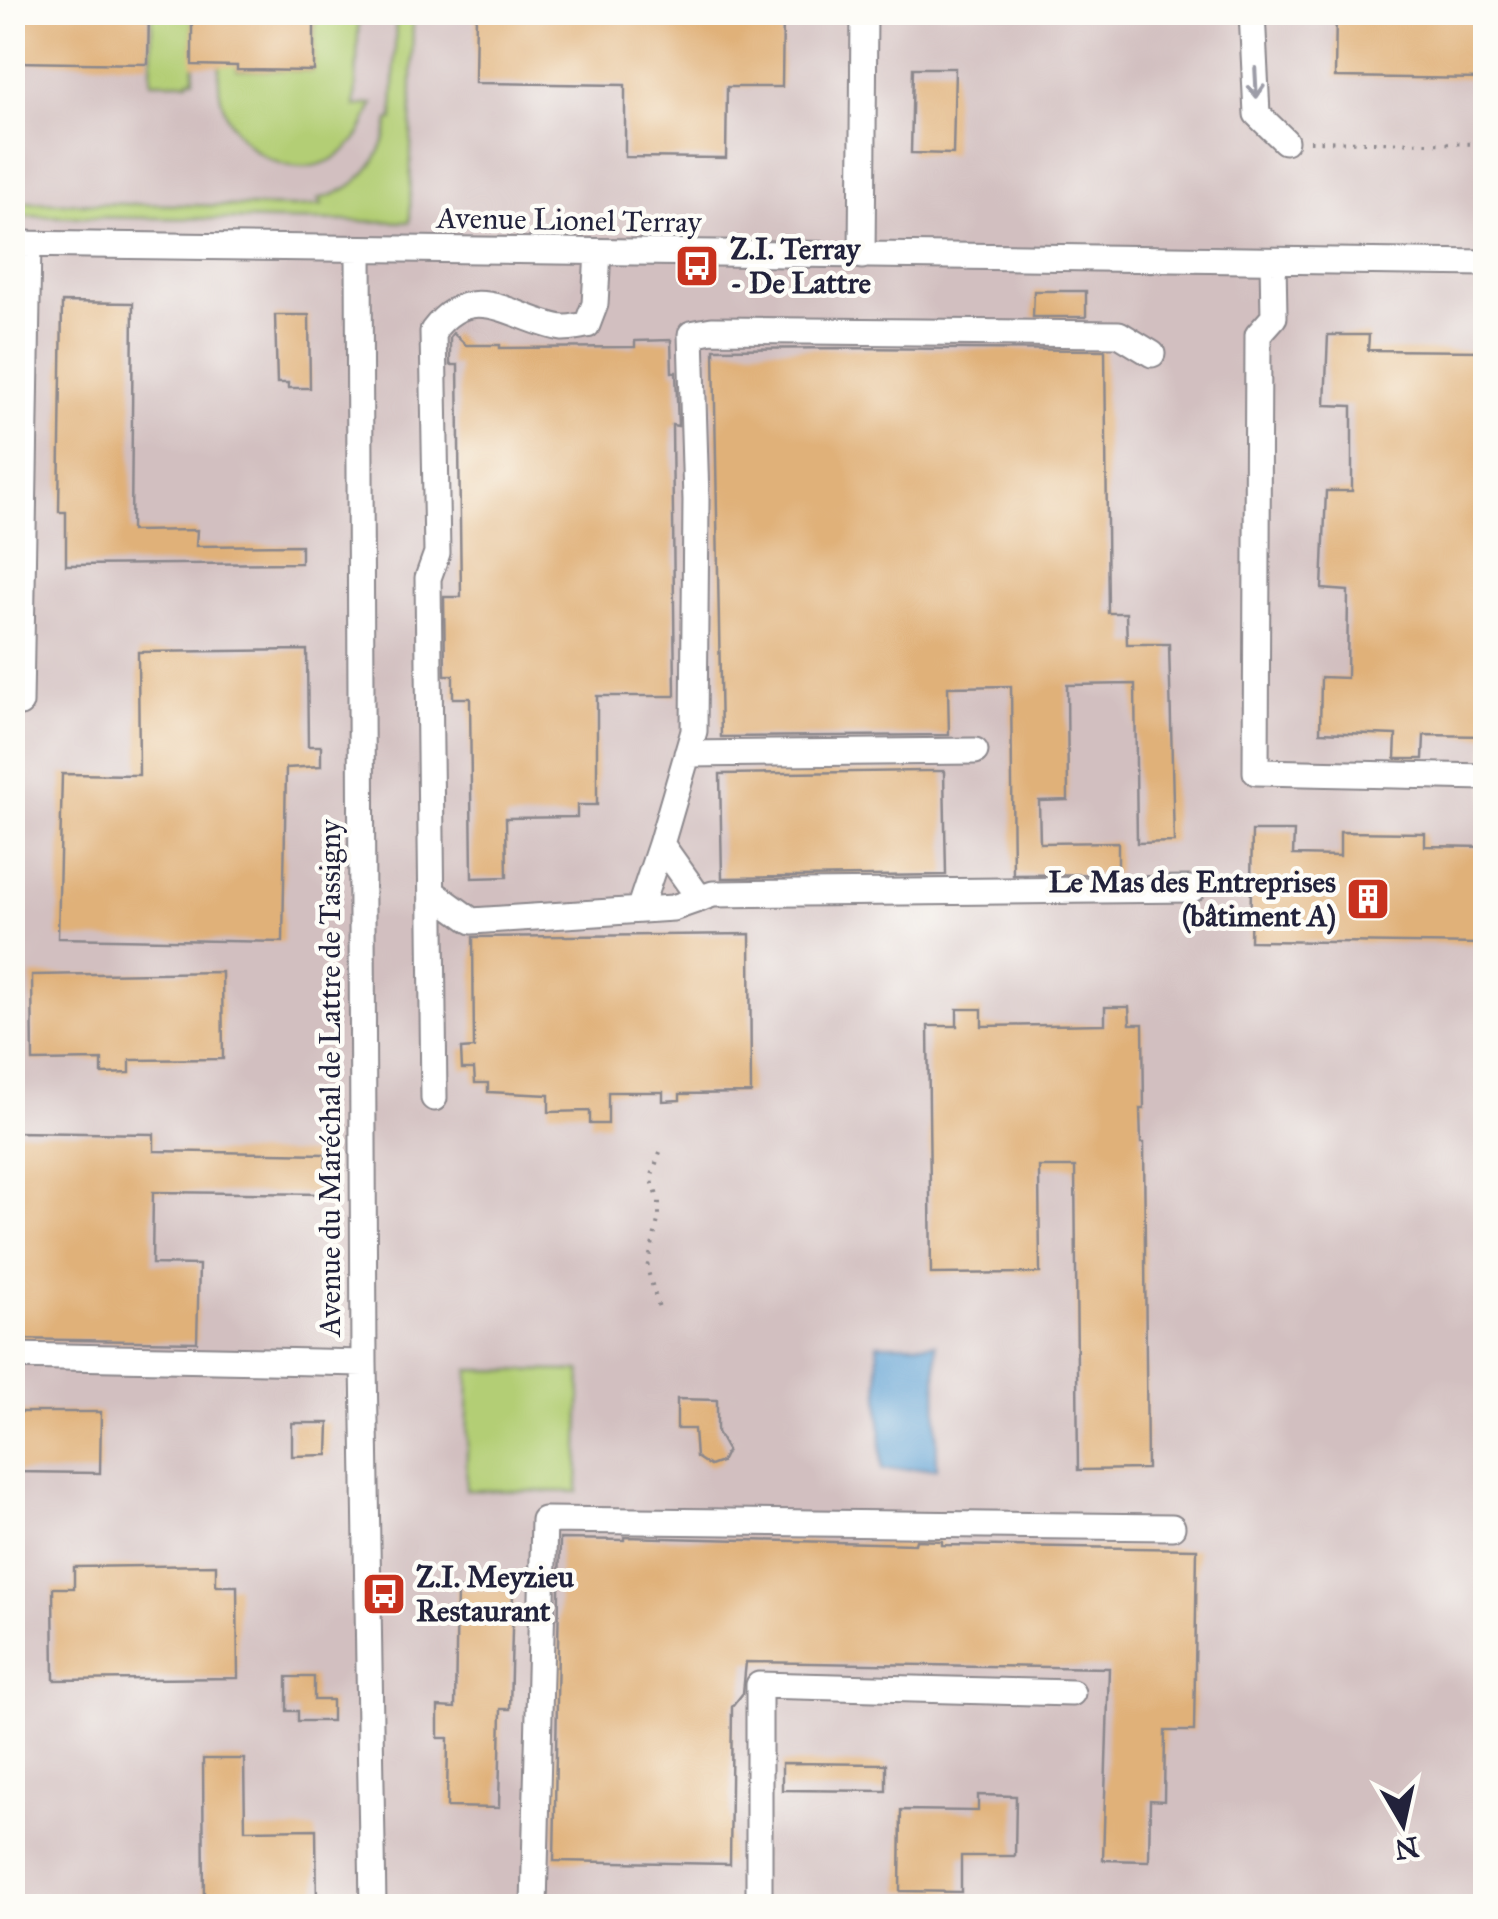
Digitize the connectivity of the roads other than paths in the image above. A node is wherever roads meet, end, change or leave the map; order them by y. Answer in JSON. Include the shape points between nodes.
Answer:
{"nodes":[{"id":1,"x":864,"y":12,"type":"edge"},
{"id":2,"x":1252,"y":12,"type":"edge"},
{"id":3,"x":1286,"y":141,"type":"road end"},
{"id":4,"x":20,"y":244,"type":"edge"},
{"id":5,"x":358,"y":250,"type":"junction"},
{"id":6,"x":598,"y":252,"type":"junction"},
{"id":7,"x":862,"y":256,"type":"junction"},
{"id":8,"x":1272,"y":261,"type":"junction"},
{"id":9,"x":1486,"y":263,"type":"edge"},
{"id":10,"x":1152,"y":354,"type":"dead end"},
{"id":11,"x":20,"y":702,"type":"dead end"},
{"id":12,"x":974,"y":750,"type":"dead end"},
{"id":13,"x":687,"y":754,"type":"junction"},
{"id":14,"x":1486,"y":777,"type":"edge"},
{"id":15,"x":661,"y":844,"type":"junction"},
{"id":16,"x":1192,"y":889,"type":"dead end"},
{"id":17,"x":432,"y":892,"type":"junction"},
{"id":18,"x":700,"y":899,"type":"junction"},
{"id":19,"x":639,"y":910,"type":"junction"},
{"id":20,"x":434,"y":1098,"type":"dead end"},
{"id":21,"x":12,"y":1356,"type":"edge"},
{"id":22,"x":364,"y":1363,"type":"junction"},
{"id":23,"x":1172,"y":1527,"type":"dead end"},
{"id":24,"x":1072,"y":1694,"type":"dead end"},
{"id":25,"x":759,"y":1900,"type":"dead end"},
{"id":26,"x":373,"y":1906,"type":"edge"},
{"id":27,"x":534,"y":1906,"type":"edge"}],
"edges":[{"from":1,"to":7,"type":"street"},
{"from":2,"to":3,"type":"street","one_way":true,"via":[[1257,114]]},
{"from":4,"to":5,"type":"street","name":"Avenue Lionel Terray"},
{"from":4,"to":11,"type":"street"},
{"from":5,"to":6,"type":"street","name":"Avenue Lionel Terray"},
{"from":5,"to":22,"type":"street","name":"Avenue du Maréchal de Lattre de Tassigny"},
{"from":6,"to":7,"type":"street","name":"Avenue Lionel Terray"},
{"from":6,"to":17,"type":"street","via":[[587,325],[564,328],[497,304],[444,316],[433,330]]},
{"from":7,"to":8,"type":"street","name":"Avenue Lionel Terray"},
{"from":8,"to":9,"type":"street","name":"Avenue Lionel Terray"},
{"from":8,"to":14,"type":"street","via":[[1274,317],[1258,335],[1256,772]]},
{"from":10,"to":13,"type":"street","via":[[1119,334],[691,334],[694,732]]},
{"from":12,"to":13,"type":"street"},
{"from":13,"to":15,"type":"street"},
{"from":15,"to":18,"type":"street"},
{"from":15,"to":19,"type":"street"},
{"from":16,"to":18,"type":"street"},
{"from":17,"to":19,"type":"street","via":[[472,921]]},
{"from":17,"to":20,"type":"street"},
{"from":18,"to":19,"type":"street"},
{"from":21,"to":22,"type":"street"},
{"from":22,"to":26,"type":"street","name":"Avenue du Maréchal de Lattre de Tassigny"},
{"from":23,"to":27,"type":"street","via":[[544,1520]]},
{"from":24,"to":25,"type":"street","via":[[758,1686]]}]}
